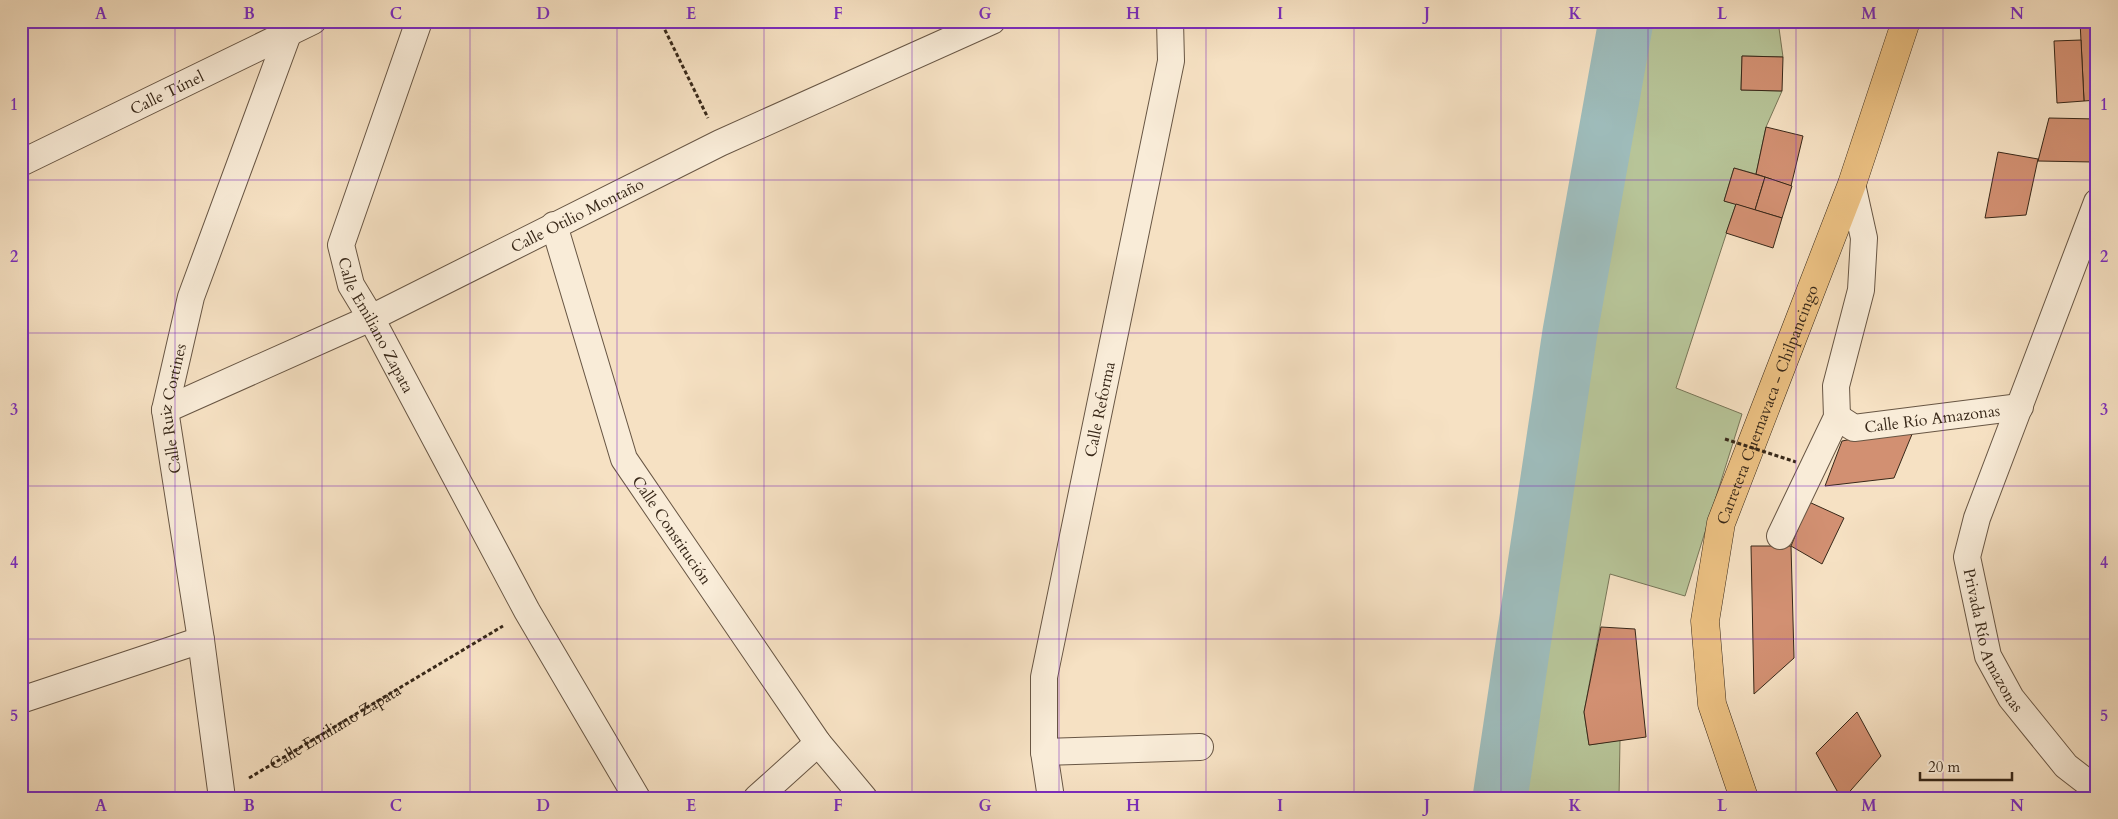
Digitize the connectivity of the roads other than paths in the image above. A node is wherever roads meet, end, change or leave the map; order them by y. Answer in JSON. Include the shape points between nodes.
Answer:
{"nodes":[{"id":1,"x":313,"y":21,"type":"edge"},
{"id":2,"x":419,"y":21,"type":"edge"},
{"id":3,"x":992,"y":21,"type":"edge"},
{"id":4,"x":1170,"y":21,"type":"edge"},
{"id":5,"x":1906,"y":21,"type":"edge"},
{"id":6,"x":288,"y":34,"type":"junction"},
{"id":7,"x":21,"y":163,"type":"edge"},
{"id":8,"x":1852,"y":184,"type":"junction"},
{"id":9,"x":2097,"y":202,"type":"edge"},
{"id":10,"x":554,"y":225,"type":"junction"},
{"id":11,"x":371,"y":318,"type":"junction"},
{"id":12,"x":2020,"y":407,"type":"junction"},
{"id":13,"x":164,"y":410,"type":"junction"},
{"id":14,"x":1838,"y":418,"type":"junction"},
{"id":15,"x":1780,"y":536,"type":"dead end"},
{"id":16,"x":201,"y":640,"type":"junction"},
{"id":17,"x":21,"y":700,"type":"edge"},
{"id":18,"x":818,"y":743,"type":"junction"},
{"id":19,"x":1200,"y":747,"type":"dead end"},
{"id":20,"x":1044,"y":752,"type":"junction"},
{"id":21,"x":2097,"y":790,"type":"edge"},
{"id":22,"x":221,"y":797,"type":"edge"},
{"id":23,"x":637,"y":798,"type":"edge"},
{"id":24,"x":757,"y":798,"type":"edge"},
{"id":25,"x":864,"y":798,"type":"edge"},
{"id":26,"x":1051,"y":798,"type":"edge"},
{"id":27,"x":1744,"y":798,"type":"edge"}],
"edges":[{"from":1,"to":6,"type":"street","name":"Calle Túnel"},
{"from":2,"to":11,"type":"street","name":"Calle Emiliano Zapata","via":[[341,244],[351,285]]},
{"from":3,"to":10,"type":"street","name":"Calle Otilio Montaño","via":[[720,144]]},
{"from":4,"to":20,"type":"street","name":"Calle Reforma","via":[[1171,61],[1044,677]]},
{"from":5,"to":8,"type":"main road","name":"Carretera Cuernavaca - Chilpancingo"},
{"from":6,"to":7,"type":"street","name":"Calle Túnel"},
{"from":6,"to":13,"type":"street","name":"Calle Ruiz Cortines","via":[[191,297]]},
{"from":8,"to":14,"type":"street","via":[[1864,238],[1861,290],[1836,386]]},
{"from":8,"to":27,"type":"main road","name":"Carretera Cuernavaca - Chilpancingo","via":[[1721,523],[1705,621],[1712,704]]},
{"from":9,"to":12,"type":"street","name":"Calle Río Amazonas"},
{"from":10,"to":11,"type":"street","name":"Calle Otilio Montaño"},
{"from":10,"to":18,"type":"street","name":"Calle Constitución","via":[[624,459]]},
{"from":11,"to":13,"type":"street","name":"Calle Otilio Montaño"},
{"from":11,"to":23,"type":"street","name":"Calle Emiliano Zapata","via":[[526,611]]},
{"from":12,"to":14,"type":"street","name":"Calle Río Amazonas","via":[[1854,428]]},
{"from":12,"to":21,"type":"street","name":"Privada Río Amazonas","via":[[1978,518],[1967,557],[1988,656],[2011,698],[2066,766]]},
{"from":13,"to":16,"type":"street","name":"Calle Ruiz Cortines"},
{"from":14,"to":15,"type":"street"},
{"from":16,"to":17,"type":"street"},
{"from":16,"to":22,"type":"street","name":"Calle Ruiz Cortines"},
{"from":18,"to":24,"type":"street"},
{"from":18,"to":25,"type":"street","name":"Calle Constitución"},
{"from":19,"to":20,"type":"street"},
{"from":20,"to":26,"type":"street","name":"Calle Reforma"}]}
